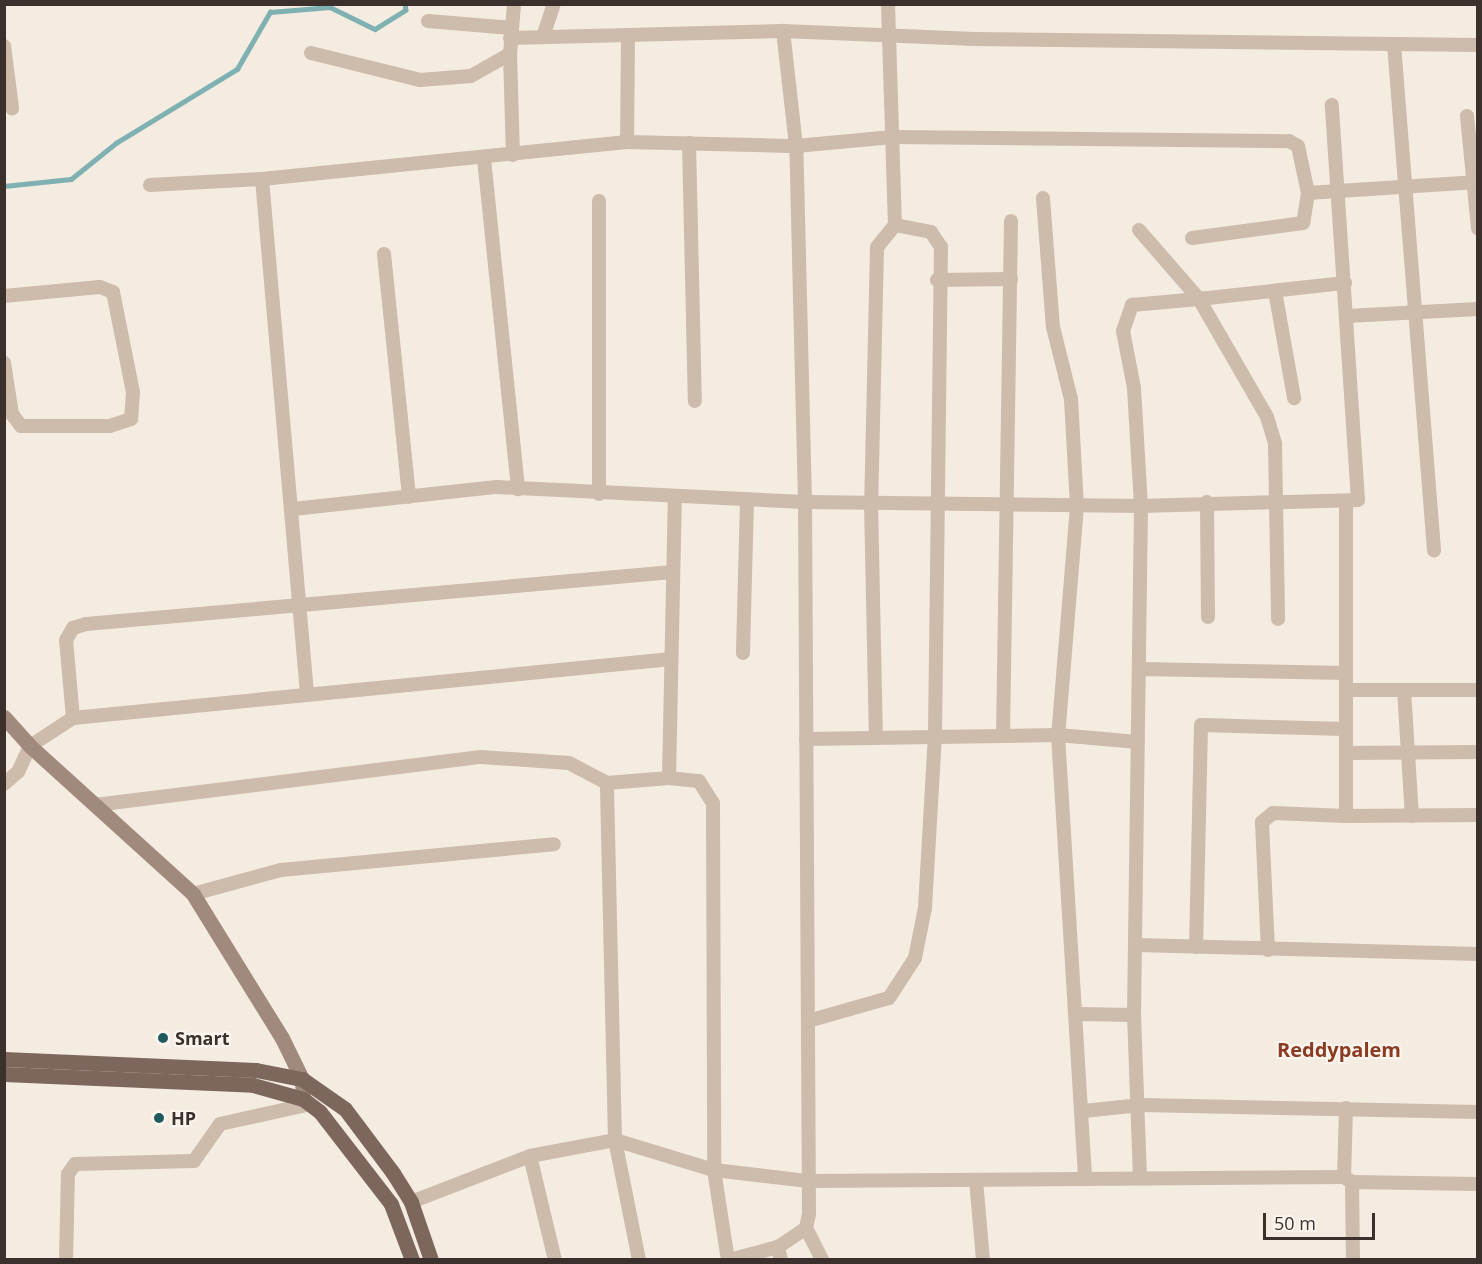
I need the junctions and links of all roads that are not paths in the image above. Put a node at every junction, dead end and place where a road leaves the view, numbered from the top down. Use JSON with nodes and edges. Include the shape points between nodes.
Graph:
{"nodes":[{"id":1,"x":514,"y":4,"type":"edge"},
{"id":2,"x":554,"y":4,"type":"edge"},
{"id":3,"x":888,"y":4,"type":"edge"},
{"id":4,"x":428,"y":21,"type":"dead end"},
{"id":5,"x":783,"y":30,"type":"junction"},
{"id":6,"x":510,"y":33,"type":"junction"},
{"id":7,"x":889,"y":34,"type":"junction"},
{"id":8,"x":628,"y":35,"type":"junction"},
{"id":9,"x":543,"y":37,"type":"junction"},
{"id":10,"x":1394,"y":44,"type":"junction"},
{"id":11,"x":1478,"y":45,"type":"edge"},
{"id":12,"x":4,"y":46,"type":"edge"},
{"id":13,"x":311,"y":53,"type":"dead end"},
{"id":14,"x":510,"y":54,"type":"junction"},
{"id":15,"x":1332,"y":105,"type":"dead end"},
{"id":16,"x":12,"y":108,"type":"dead end"},
{"id":17,"x":1467,"y":116,"type":"dead end"},
{"id":18,"x":894,"y":137,"type":"junction"},
{"id":19,"x":627,"y":142,"type":"junction"},
{"id":20,"x":689,"y":142,"type":"junction"},
{"id":21,"x":796,"y":146,"type":"junction"},
{"id":22,"x":513,"y":155,"type":"junction"},
{"id":23,"x":484,"y":159,"type":"junction"},
{"id":24,"x":262,"y":179,"type":"junction"},
{"id":25,"x":1475,"y":182,"type":"edge"},
{"id":26,"x":150,"y":185,"type":"dead end"},
{"id":27,"x":1406,"y":187,"type":"junction"},
{"id":28,"x":1308,"y":193,"type":"junction"},
{"id":29,"x":1338,"y":193,"type":"junction"},
{"id":30,"x":1043,"y":198,"type":"dead end"},
{"id":31,"x":599,"y":201,"type":"dead end"},
{"id":32,"x":1011,"y":221,"type":"dead end"},
{"id":33,"x":895,"y":225,"type":"junction"},
{"id":34,"x":1478,"y":228,"type":"edge"},
{"id":35,"x":1140,"y":230,"type":"dead end"},
{"id":36,"x":1192,"y":238,"type":"dead end"},
{"id":37,"x":384,"y":254,"type":"dead end"},
{"id":38,"x":1011,"y":279,"type":"junction"},
{"id":39,"x":937,"y":280,"type":"junction"},
{"id":40,"x":1345,"y":283,"type":"junction"},
{"id":41,"x":1275,"y":291,"type":"junction"},
{"id":42,"x":4,"y":296,"type":"edge"},
{"id":43,"x":1199,"y":299,"type":"junction"},
{"id":44,"x":1478,"y":309,"type":"edge"},
{"id":45,"x":1414,"y":310,"type":"junction"},
{"id":46,"x":1347,"y":316,"type":"junction"},
{"id":47,"x":4,"y":363,"type":"edge"},
{"id":48,"x":1294,"y":398,"type":"dead end"},
{"id":49,"x":695,"y":400,"type":"dead end"},
{"id":50,"x":8,"y":407,"type":"edge"},
{"id":51,"x":518,"y":489,"type":"junction"},
{"id":52,"x":599,"y":494,"type":"junction"},
{"id":53,"x":408,"y":496,"type":"junction"},
{"id":54,"x":675,"y":499,"type":"junction"},
{"id":55,"x":747,"y":500,"type":"junction"},
{"id":56,"x":805,"y":502,"type":"junction"},
{"id":57,"x":871,"y":502,"type":"junction"},
{"id":58,"x":1009,"y":502,"type":"junction"},
{"id":59,"x":1207,"y":502,"type":"junction"},
{"id":60,"x":1275,"y":503,"type":"junction"},
{"id":61,"x":1347,"y":503,"type":"junction"},
{"id":62,"x":939,"y":504,"type":"junction"},
{"id":63,"x":1077,"y":506,"type":"junction"},
{"id":64,"x":1141,"y":506,"type":"junction"},
{"id":65,"x":293,"y":508,"type":"junction"},
{"id":66,"x":1434,"y":550,"type":"dead end"},
{"id":67,"x":673,"y":572,"type":"junction"},
{"id":68,"x":300,"y":604,"type":"junction"},
{"id":69,"x":1208,"y":617,"type":"dead end"},
{"id":70,"x":1278,"y":619,"type":"dead end"},
{"id":71,"x":743,"y":653,"type":"dead end"},
{"id":72,"x":671,"y":659,"type":"junction"},
{"id":73,"x":1140,"y":669,"type":"junction"},
{"id":74,"x":1346,"y":673,"type":"junction"},
{"id":75,"x":1346,"y":690,"type":"junction"},
{"id":76,"x":1404,"y":690,"type":"junction"},
{"id":77,"x":1478,"y":690,"type":"edge"},
{"id":78,"x":307,"y":693,"type":"junction"},
{"id":79,"x":4,"y":717,"type":"edge"},
{"id":80,"x":73,"y":718,"type":"junction"},
{"id":81,"x":1346,"y":729,"type":"junction"},
{"id":82,"x":1058,"y":735,"type":"junction"},
{"id":83,"x":876,"y":736,"type":"junction"},
{"id":84,"x":935,"y":736,"type":"junction"},
{"id":85,"x":1003,"y":736,"type":"junction"},
{"id":86,"x":806,"y":739,"type":"junction"},
{"id":87,"x":1138,"y":742,"type":"junction"},
{"id":88,"x":30,"y":746,"type":"junction"},
{"id":89,"x":1408,"y":752,"type":"junction"},
{"id":90,"x":1478,"y":752,"type":"edge"},
{"id":91,"x":1346,"y":753,"type":"junction"},
{"id":92,"x":669,"y":778,"type":"junction"},
{"id":93,"x":607,"y":783,"type":"junction"},
{"id":94,"x":4,"y":784,"type":"edge"},
{"id":95,"x":95,"y":805,"type":"junction"},
{"id":96,"x":1478,"y":815,"type":"edge"},
{"id":97,"x":1346,"y":816,"type":"junction"},
{"id":98,"x":1412,"y":816,"type":"junction"},
{"id":99,"x":554,"y":844,"type":"dead end"},
{"id":100,"x":193,"y":894,"type":"junction"},
{"id":101,"x":1136,"y":945,"type":"junction"},
{"id":102,"x":1196,"y":947,"type":"junction"},
{"id":103,"x":1268,"y":950,"type":"junction"},
{"id":104,"x":1478,"y":954,"type":"edge"},
{"id":105,"x":1079,"y":1014,"type":"junction"},
{"id":106,"x":1134,"y":1015,"type":"junction"},
{"id":107,"x":808,"y":1021,"type":"junction"},
{"id":108,"x":4,"y":1059,"type":"edge"},
{"id":109,"x":4,"y":1074,"type":"edge"},
{"id":110,"x":302,"y":1079,"type":"junction"},
{"id":111,"x":306,"y":1102,"type":"junction"},
{"id":112,"x":1141,"y":1105,"type":"junction"},
{"id":113,"x":1346,"y":1108,"type":"junction"},
{"id":114,"x":1083,"y":1111,"type":"junction"},
{"id":115,"x":1478,"y":1112,"type":"edge"},
{"id":116,"x":615,"y":1140,"type":"junction"},
{"id":117,"x":530,"y":1156,"type":"junction"},
{"id":118,"x":714,"y":1170,"type":"junction"},
{"id":119,"x":1140,"y":1178,"type":"junction"},
{"id":120,"x":1085,"y":1179,"type":"junction"},
{"id":121,"x":1348,"y":1179,"type":"junction"},
{"id":122,"x":976,"y":1180,"type":"junction"},
{"id":123,"x":808,"y":1181,"type":"junction"},
{"id":124,"x":1478,"y":1184,"type":"edge"},
{"id":125,"x":411,"y":1202,"type":"junction"},
{"id":126,"x":806,"y":1228,"type":"junction"},
{"id":127,"x":780,"y":1253,"type":"edge"},
{"id":128,"x":66,"y":1260,"type":"edge"},
{"id":129,"x":412,"y":1260,"type":"edge"},
{"id":130,"x":431,"y":1260,"type":"edge"},
{"id":131,"x":555,"y":1260,"type":"edge"},
{"id":132,"x":639,"y":1260,"type":"edge"},
{"id":133,"x":728,"y":1260,"type":"edge"},
{"id":134,"x":822,"y":1260,"type":"edge"},
{"id":135,"x":983,"y":1260,"type":"edge"},
{"id":136,"x":1353,"y":1260,"type":"edge"}],
"edges":[{"from":1,"to":6,"type":"street"},
{"from":2,"to":9,"type":"street"},
{"from":3,"to":7,"type":"street"},
{"from":4,"to":6,"type":"street"},
{"from":5,"to":7,"type":"street"},
{"from":5,"to":8,"type":"street"},
{"from":5,"to":21,"type":"street"},
{"from":6,"to":9,"type":"street"},
{"from":6,"to":14,"type":"street"},
{"from":7,"to":10,"type":"street"},
{"from":7,"to":18,"type":"street"},
{"from":8,"to":9,"type":"street"},
{"from":8,"to":19,"type":"street"},
{"from":10,"to":11,"type":"street"},
{"from":10,"to":27,"type":"street"},
{"from":12,"to":16,"type":"street"},
{"from":13,"to":14,"type":"street","via":[[436,82],[471,76]]},
{"from":14,"to":22,"type":"street"},
{"from":15,"to":29,"type":"street"},
{"from":17,"to":25,"type":"street"},
{"from":18,"to":21,"type":"street"},
{"from":18,"to":28,"type":"street","via":[[1289,141],[1303,157]]},
{"from":18,"to":33,"type":"street"},
{"from":19,"to":20,"type":"street"},
{"from":19,"to":22,"type":"street"},
{"from":20,"to":21,"type":"street"},
{"from":20,"to":49,"type":"street"},
{"from":21,"to":56,"type":"street"},
{"from":22,"to":23,"type":"street"},
{"from":23,"to":24,"type":"street"},
{"from":23,"to":51,"type":"street"},
{"from":24,"to":26,"type":"street"},
{"from":24,"to":65,"type":"street"},
{"from":25,"to":27,"type":"street"},
{"from":25,"to":34,"type":"street"},
{"from":27,"to":29,"type":"street"},
{"from":27,"to":45,"type":"street"},
{"from":28,"to":29,"type":"street"},
{"from":28,"to":36,"type":"street","via":[[1309,213],[1293,228]]},
{"from":29,"to":40,"type":"street"},
{"from":30,"to":63,"type":"street","via":[[1053,327],[1071,399]]},
{"from":31,"to":52,"type":"street"},
{"from":32,"to":38,"type":"street"},
{"from":33,"to":39,"type":"street","via":[[931,232],[938,240]]},
{"from":33,"to":57,"type":"street","via":[[877,247]]},
{"from":35,"to":43,"type":"street"},
{"from":37,"to":53,"type":"street"},
{"from":38,"to":39,"type":"street"},
{"from":38,"to":58,"type":"street"},
{"from":39,"to":62,"type":"street"},
{"from":40,"to":41,"type":"street"},
{"from":40,"to":46,"type":"street"},
{"from":41,"to":43,"type":"street"},
{"from":41,"to":48,"type":"street"},
{"from":42,"to":50,"type":"street","via":[[100,287],[113,292],[134,408],[123,425],[41,428],[21,426]]},
{"from":43,"to":60,"type":"street","via":[[1272,430]]},
{"from":43,"to":64,"type":"street","via":[[1138,303],[1123,318],[1134,388]]},
{"from":44,"to":45,"type":"street"},
{"from":45,"to":46,"type":"street"},
{"from":45,"to":66,"type":"street"},
{"from":46,"to":61,"type":"street","via":[[1360,491],[1358,500]]},
{"from":47,"to":50,"type":"street"},
{"from":51,"to":52,"type":"street"},
{"from":51,"to":53,"type":"street"},
{"from":52,"to":54,"type":"street"},
{"from":53,"to":65,"type":"street"},
{"from":54,"to":55,"type":"street"},
{"from":54,"to":67,"type":"street"},
{"from":55,"to":56,"type":"street"},
{"from":55,"to":71,"type":"street"},
{"from":56,"to":57,"type":"street"},
{"from":56,"to":86,"type":"street"},
{"from":57,"to":62,"type":"street"},
{"from":57,"to":83,"type":"street"},
{"from":58,"to":62,"type":"street"},
{"from":58,"to":63,"type":"street"},
{"from":58,"to":85,"type":"street"},
{"from":59,"to":60,"type":"street"},
{"from":59,"to":64,"type":"street"},
{"from":59,"to":69,"type":"street"},
{"from":60,"to":61,"type":"street"},
{"from":60,"to":70,"type":"street"},
{"from":61,"to":74,"type":"street"},
{"from":62,"to":84,"type":"street"},
{"from":63,"to":64,"type":"street"},
{"from":63,"to":82,"type":"street"},
{"from":64,"to":73,"type":"street"},
{"from":65,"to":68,"type":"street"},
{"from":67,"to":68,"type":"street"},
{"from":67,"to":72,"type":"street"},
{"from":68,"to":78,"type":"street"},
{"from":68,"to":80,"type":"street","via":[[73,628],[66,640]]},
{"from":72,"to":78,"type":"street"},
{"from":72,"to":92,"type":"street"},
{"from":73,"to":74,"type":"street"},
{"from":73,"to":87,"type":"street"},
{"from":74,"to":75,"type":"street"},
{"from":75,"to":76,"type":"street"},
{"from":75,"to":81,"type":"street"},
{"from":76,"to":77,"type":"street"},
{"from":76,"to":89,"type":"street"},
{"from":78,"to":80,"type":"street"},
{"from":79,"to":88,"type":"street"},
{"from":80,"to":88,"type":"street"},
{"from":81,"to":91,"type":"street"},
{"from":81,"to":102,"type":"street","via":[[1201,725]]},
{"from":82,"to":85,"type":"street"},
{"from":82,"to":87,"type":"street"},
{"from":82,"to":105,"type":"street"},
{"from":83,"to":84,"type":"street"},
{"from":83,"to":86,"type":"street"},
{"from":84,"to":85,"type":"street"},
{"from":84,"to":107,"type":"street","via":[[925,908],[915,958],[889,998]]},
{"from":86,"to":107,"type":"street"},
{"from":87,"to":101,"type":"street"},
{"from":88,"to":94,"type":"street","via":[[18,772]]},
{"from":88,"to":95,"type":"street"},
{"from":89,"to":90,"type":"street"},
{"from":89,"to":91,"type":"street"},
{"from":89,"to":98,"type":"street"},
{"from":91,"to":97,"type":"street"},
{"from":92,"to":93,"type":"street"},
{"from":92,"to":118,"type":"street","via":[[699,781],[713,803]]},
{"from":93,"to":95,"type":"street","via":[[569,763],[481,757]]},
{"from":93,"to":116,"type":"street"},
{"from":95,"to":100,"type":"street"},
{"from":96,"to":98,"type":"street"},
{"from":97,"to":98,"type":"street"},
{"from":97,"to":103,"type":"street","via":[[1273,813],[1262,822]]},
{"from":99,"to":100,"type":"street","via":[[280,870]]},
{"from":100,"to":110,"type":"street"},
{"from":101,"to":102,"type":"street"},
{"from":101,"to":106,"type":"street"},
{"from":102,"to":103,"type":"street"},
{"from":103,"to":104,"type":"street"},
{"from":105,"to":106,"type":"street"},
{"from":105,"to":114,"type":"street"},
{"from":106,"to":112,"type":"street"},
{"from":107,"to":123,"type":"street"},
{"from":108,"to":110,"type":"main road","via":[[256,1070]]},
{"from":109,"to":111,"type":"main road","via":[[253,1085]]},
{"from":110,"to":111,"type":"street"},
{"from":110,"to":125,"type":"main road","via":[[345,1109]]},
{"from":111,"to":128,"type":"street","via":[[220,1124],[194,1161],[75,1164],[68,1174]]},
{"from":111,"to":129,"type":"main road","via":[[391,1204]]},
{"from":112,"to":113,"type":"street"},
{"from":112,"to":114,"type":"street"},
{"from":112,"to":119,"type":"street"},
{"from":113,"to":115,"type":"street"},
{"from":113,"to":121,"type":"street"},
{"from":114,"to":120,"type":"street"},
{"from":116,"to":117,"type":"street"},
{"from":116,"to":118,"type":"street"},
{"from":116,"to":132,"type":"street"},
{"from":117,"to":125,"type":"street"},
{"from":117,"to":131,"type":"street"},
{"from":118,"to":123,"type":"street"},
{"from":118,"to":133,"type":"street"},
{"from":119,"to":120,"type":"street"},
{"from":119,"to":121,"type":"street"},
{"from":120,"to":122,"type":"street"},
{"from":121,"to":124,"type":"street"},
{"from":121,"to":136,"type":"street"},
{"from":122,"to":123,"type":"street"},
{"from":122,"to":135,"type":"street"},
{"from":123,"to":126,"type":"street"},
{"from":125,"to":130,"type":"main road"},
{"from":126,"to":127,"type":"street"},
{"from":126,"to":134,"type":"street"},
{"from":127,"to":133,"type":"street"}]}
